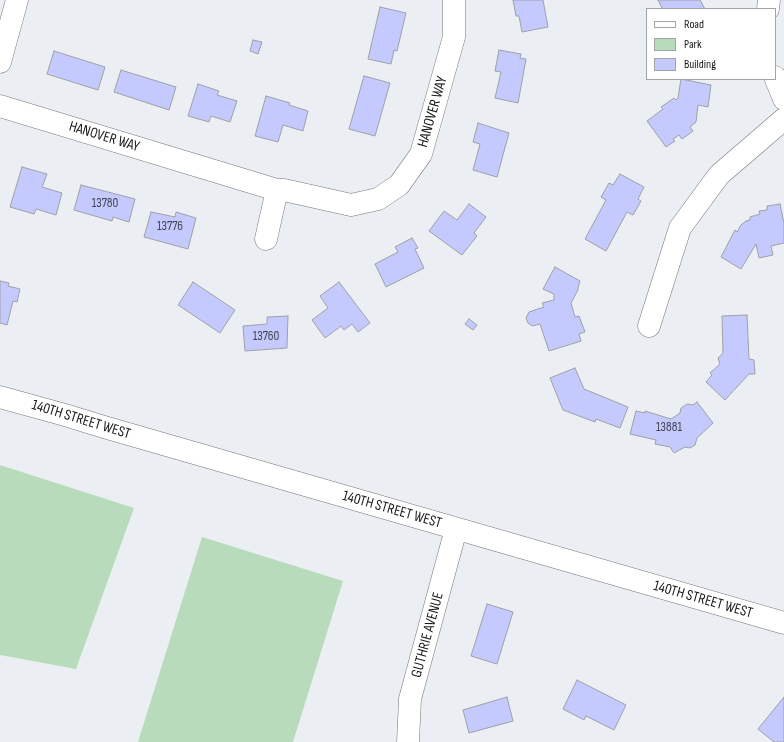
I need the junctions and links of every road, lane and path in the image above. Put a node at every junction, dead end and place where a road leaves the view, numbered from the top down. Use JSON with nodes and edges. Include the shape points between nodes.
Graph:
{"nodes":[{"id":1,"x":17,"y":0,"type":"edge"},
{"id":2,"x":454,"y":0,"type":"edge"},
{"id":3,"x":0,"y":62,"type":"edge"},
{"id":4,"x":776,"y":79,"type":"edge"},
{"id":5,"x":784,"y":99,"type":"edge"},
{"id":6,"x":0,"y":106,"type":"edge"},
{"id":7,"x":784,"y":119,"type":"edge"},
{"id":8,"x":277,"y":190,"type":"junction"},
{"id":9,"x":266,"y":238,"type":"dead end"},
{"id":10,"x":648,"y":326,"type":"dead end"},
{"id":11,"x":0,"y":397,"type":"edge"},
{"id":12,"x":456,"y":529,"type":"junction"},
{"id":13,"x":784,"y":623,"type":"edge"},
{"id":14,"x":408,"y":742,"type":"edge"}],
"edges":[{"from":1,"to":3,"type":"street"},
{"from":2,"to":8,"type":"street","name":"HANOVER WAY","via":[[454,37],[421,154],[399,185],[378,199],[351,205]]},
{"from":4,"to":5,"type":"street"},
{"from":6,"to":8,"type":"street","name":"HANOVER WAY"},
{"from":7,"to":10,"type":"street","via":[[718,175],[680,228]]},
{"from":8,"to":9,"type":"street"},
{"from":11,"to":12,"type":"street","name":"140TH STREET WEST"},
{"from":12,"to":13,"type":"street","name":"140TH STREET WEST"},
{"from":12,"to":14,"type":"street","name":"GUTHRIE AVENUE","via":[[410,699]]}]}
